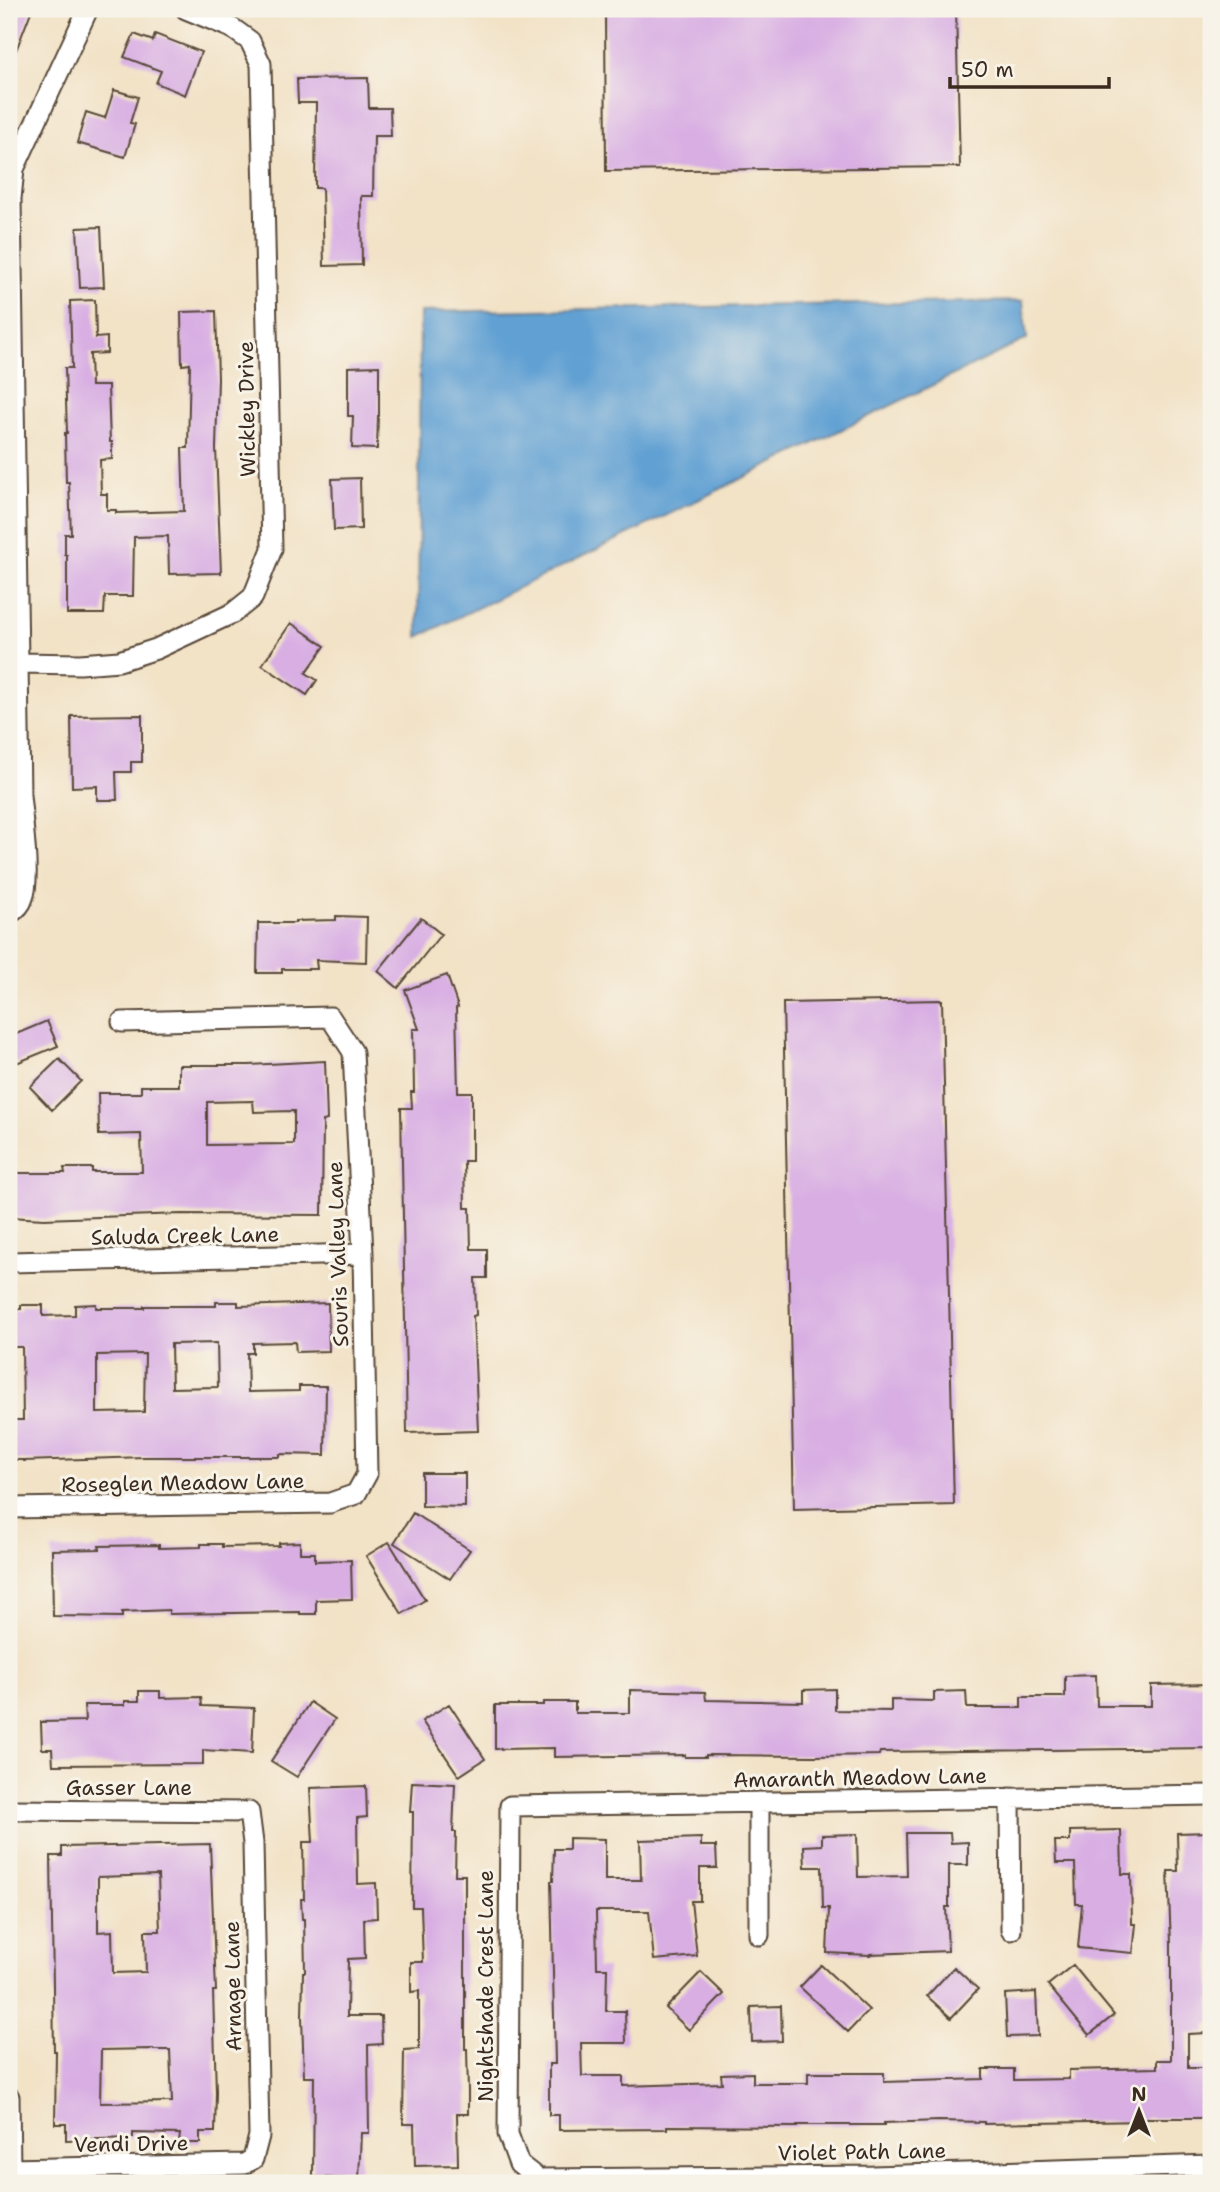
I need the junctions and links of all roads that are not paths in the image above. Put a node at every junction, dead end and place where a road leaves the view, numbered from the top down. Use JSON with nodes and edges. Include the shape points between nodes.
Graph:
{"nodes":[{"id":1,"x":88,"y":9,"type":"edge"},
{"id":2,"x":186,"y":9,"type":"edge"},
{"id":3,"x":18,"y":663,"type":"junction"},
{"id":4,"x":9,"y":914,"type":"edge"},
{"id":5,"x":122,"y":1022,"type":"dead end"},
{"id":6,"x":363,"y":1254,"type":"junction"},
{"id":7,"x":9,"y":1262,"type":"edge"},
{"id":8,"x":356,"y":1494,"type":"joint"},
{"id":9,"x":9,"y":1508,"type":"edge"},
{"id":10,"x":1211,"y":1795,"type":"edge"},
{"id":11,"x":1010,"y":1798,"type":"junction"},
{"id":12,"x":760,"y":1802,"type":"junction"},
{"id":13,"x":510,"y":1806,"type":"joint"},
{"id":14,"x":9,"y":1810,"type":"edge"},
{"id":15,"x":249,"y":1812,"type":"joint"},
{"id":16,"x":1011,"y":1930,"type":"dead end"},
{"id":17,"x":760,"y":1935,"type":"dead end"},
{"id":18,"x":9,"y":2097,"type":"edge"},
{"id":19,"x":253,"y":2159,"type":"joint"},
{"id":20,"x":519,"y":2164,"type":"joint"},
{"id":21,"x":1211,"y":2165,"type":"edge"},
{"id":22,"x":9,"y":2169,"type":"edge"},
{"id":23,"x":873,"y":2180,"type":"edge"}],
"edges":[{"from":1,"to":3,"type":"street","via":[[14,169]]},
{"from":2,"to":3,"type":"street","name":"Wickley Drive","via":[[232,28],[250,41],[261,64],[272,549],[253,597],[233,613],[156,649],[120,661]]},
{"from":3,"to":4,"type":"street","via":[[26,881],[23,899]]},
{"from":5,"to":6,"type":"street","name":"Souris Valley Lane","via":[[330,1017],[353,1052]]},
{"from":6,"to":7,"type":"street","name":"Saluda Creek Lane"},
{"from":6,"to":8,"type":"street","name":"Souris Valley Lane","via":[[367,1474]]},
{"from":8,"to":9,"type":"street","name":"Roseglen Meadow Lane","via":[[330,1503]]},
{"from":10,"to":11,"type":"street","name":"Amaranth Meadow Lane"},
{"from":11,"to":12,"type":"street","name":"Amaranth Meadow Lane"},
{"from":11,"to":16,"type":"street"},
{"from":12,"to":13,"type":"street","name":"Amaranth Meadow Lane"},
{"from":12,"to":17,"type":"street"},
{"from":13,"to":20,"type":"street","name":"Nightshade Crest Lane","via":[[508,2134]]},
{"from":14,"to":15,"type":"street","name":"Gasser Lane"},
{"from":15,"to":19,"type":"street","name":"Arnage Lane","via":[[259,2136]]},
{"from":18,"to":22,"type":"street"},
{"from":19,"to":22,"type":"street","name":"Vendi Drive","via":[[244,2164]]},
{"from":20,"to":23,"type":"street","name":"Violet Path Lane","via":[[538,2179]]},
{"from":21,"to":23,"type":"street","name":"Violet Path Lane"}]}
